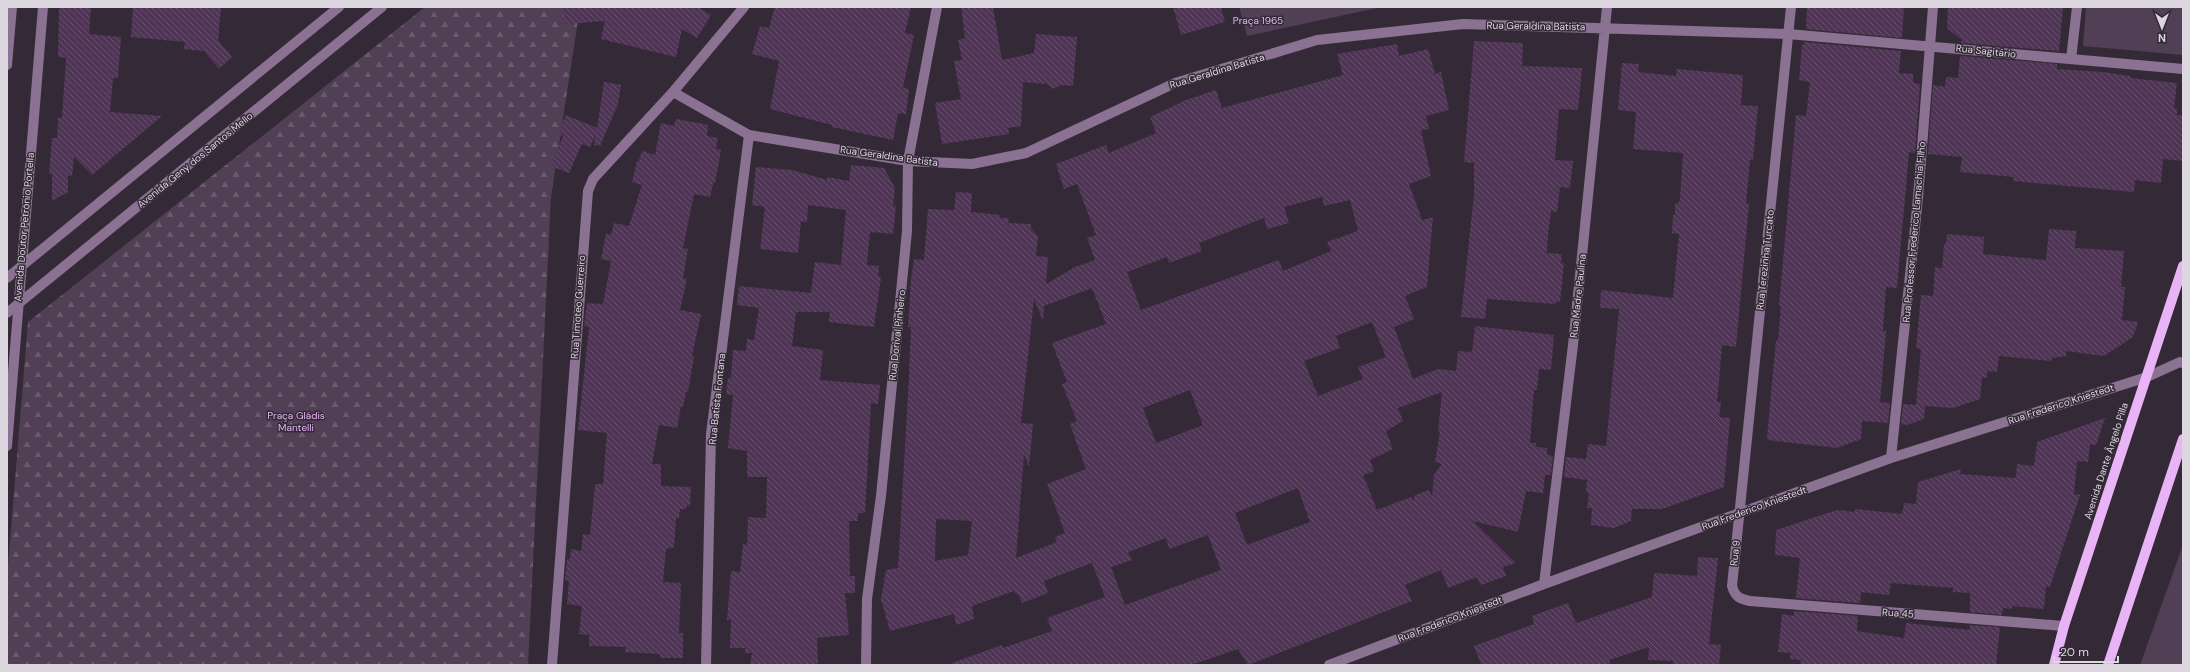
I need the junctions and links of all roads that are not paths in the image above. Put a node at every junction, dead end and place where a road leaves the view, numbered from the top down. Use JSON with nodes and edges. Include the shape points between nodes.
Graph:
{"nodes":[{"id":1,"x":12,"y":7,"type":"edge"},
{"id":2,"x":43,"y":7,"type":"edge"},
{"id":3,"x":339,"y":7,"type":"edge"},
{"id":4,"x":382,"y":7,"type":"edge"},
{"id":5,"x":744,"y":7,"type":"edge"},
{"id":6,"x":937,"y":7,"type":"edge"},
{"id":7,"x":1607,"y":7,"type":"edge"},
{"id":8,"x":1790,"y":7,"type":"edge"},
{"id":9,"x":1933,"y":7,"type":"edge"},
{"id":10,"x":2077,"y":7,"type":"edge"},
{"id":11,"x":1605,"y":28,"type":"junction"},
{"id":12,"x":1788,"y":34,"type":"junction"},
{"id":13,"x":1930,"y":45,"type":"junction"},
{"id":14,"x":2071,"y":59,"type":"junction"},
{"id":15,"x":7,"y":65,"type":"edge"},
{"id":16,"x":2183,"y":69,"type":"edge"},
{"id":17,"x":673,"y":92,"type":"junction"},
{"id":18,"x":749,"y":135,"type":"junction"},
{"id":19,"x":908,"y":161,"type":"junction"},
{"id":20,"x":2183,"y":266,"type":"edge"},
{"id":21,"x":20,"y":268,"type":"junction"},
{"id":22,"x":7,"y":278,"type":"edge"},
{"id":23,"x":17,"y":306,"type":"junction"},
{"id":24,"x":7,"y":313,"type":"edge"},
{"id":25,"x":2183,"y":363,"type":"edge"},
{"id":26,"x":2146,"y":377,"type":"junction"},
{"id":27,"x":2183,"y":439,"type":"edge"},
{"id":28,"x":7,"y":446,"type":"edge"},
{"id":29,"x":1892,"y":458,"type":"junction"},
{"id":30,"x":1739,"y":513,"type":"junction"},
{"id":31,"x":1544,"y":584,"type":"junction"},
{"id":32,"x":1734,"y":593,"type":"joint"},
{"id":33,"x":2064,"y":626,"type":"junction"},
{"id":34,"x":866,"y":664,"type":"dead end"},
{"id":35,"x":552,"y":665,"type":"edge"},
{"id":36,"x":706,"y":665,"type":"edge"},
{"id":37,"x":1330,"y":665,"type":"edge"},
{"id":38,"x":2054,"y":665,"type":"edge"},
{"id":39,"x":2108,"y":665,"type":"edge"}],
"edges":[{"from":1,"to":15,"type":"street"},
{"from":2,"to":21,"type":"street","name":"Avenida Doutor Petrônio Portella"},
{"from":3,"to":21,"type":"street"},
{"from":4,"to":23,"type":"street","name":"Avenida Geny dos Santos Mello"},
{"from":5,"to":17,"type":"street","name":"Rua Timoteo Guerreiro"},
{"from":6,"to":19,"type":"street","name":"Rua Dorival Pinheiro"},
{"from":7,"to":11,"type":"street","name":"Rua Madre Paulina"},
{"from":8,"to":12,"type":"street","name":"Rua Terezinha Turcato"},
{"from":9,"to":13,"type":"street","name":"Rua Professor Frederico Lamachia Filho"},
{"from":10,"to":14,"type":"street"},
{"from":11,"to":12,"type":"street","name":"Rua Geraldina Batista"},
{"from":11,"to":19,"type":"street","name":"Rua Geraldina Batista","via":[[1463,24],[1317,40],[1175,83],[1026,153],[972,164]]},
{"from":11,"to":31,"type":"street","name":"Rua Madre Paulina","via":[[1573,345]]},
{"from":12,"to":13,"type":"street","name":"Rua Sagitário"},
{"from":12,"to":30,"type":"street","name":"Rua Terezinha Turcato"},
{"from":13,"to":14,"type":"street","name":"Rua Sagitário"},
{"from":13,"to":29,"type":"street","name":"Rua Professor Frederico Lamachia Filho","via":[[1918,198]]},
{"from":14,"to":16,"type":"street","name":"Rua Sagitário"},
{"from":17,"to":18,"type":"street","name":"Rua Geraldina Batista"},
{"from":17,"to":35,"type":"street","name":"Rua Timoteo Guerreiro","via":[[593,179],[588,190]]},
{"from":18,"to":19,"type":"street","name":"Rua Geraldina Batista"},
{"from":18,"to":36,"type":"street","name":"Rua Batista Fontana","via":[[711,434]]},
{"from":19,"to":34,"type":"street","name":"Rua Dorival Pinheiro","via":[[907,231],[881,496],[868,599]]},
{"from":20,"to":26,"type":"main road","name":"Avenida Dante Ângelo Pilla"},
{"from":21,"to":22,"type":"street"},
{"from":21,"to":23,"type":"street","name":"Avenida Doutor Petrônio Portella"},
{"from":23,"to":24,"type":"street","name":"Avenida Geny dos Santos Mello"},
{"from":23,"to":28,"type":"street","name":"Avenida Doutor Petrônio Portella"},
{"from":25,"to":26,"type":"street","name":"Rua Frederico Kniestedt"},
{"from":26,"to":29,"type":"street","name":"Rua Frederico Kniestedt"},
{"from":26,"to":33,"type":"main road","name":"Avenida Dante Ângelo Pilla"},
{"from":27,"to":39,"type":"main road"},
{"from":29,"to":30,"type":"street","name":"Rua Frederico Kniestedt"},
{"from":30,"to":31,"type":"street","name":"Rua Frederico Kniestedt"},
{"from":30,"to":32,"type":"street","name":"Rua 9","via":[[1732,586]]},
{"from":31,"to":37,"type":"street","name":"Rua Frederico Kniestedt"},
{"from":32,"to":33,"type":"street","name":"Rua 45","via":[[1740,599],[1750,601]]},
{"from":33,"to":38,"type":"main road","name":"Avenida Dante Ângelo Pilla"}]}
